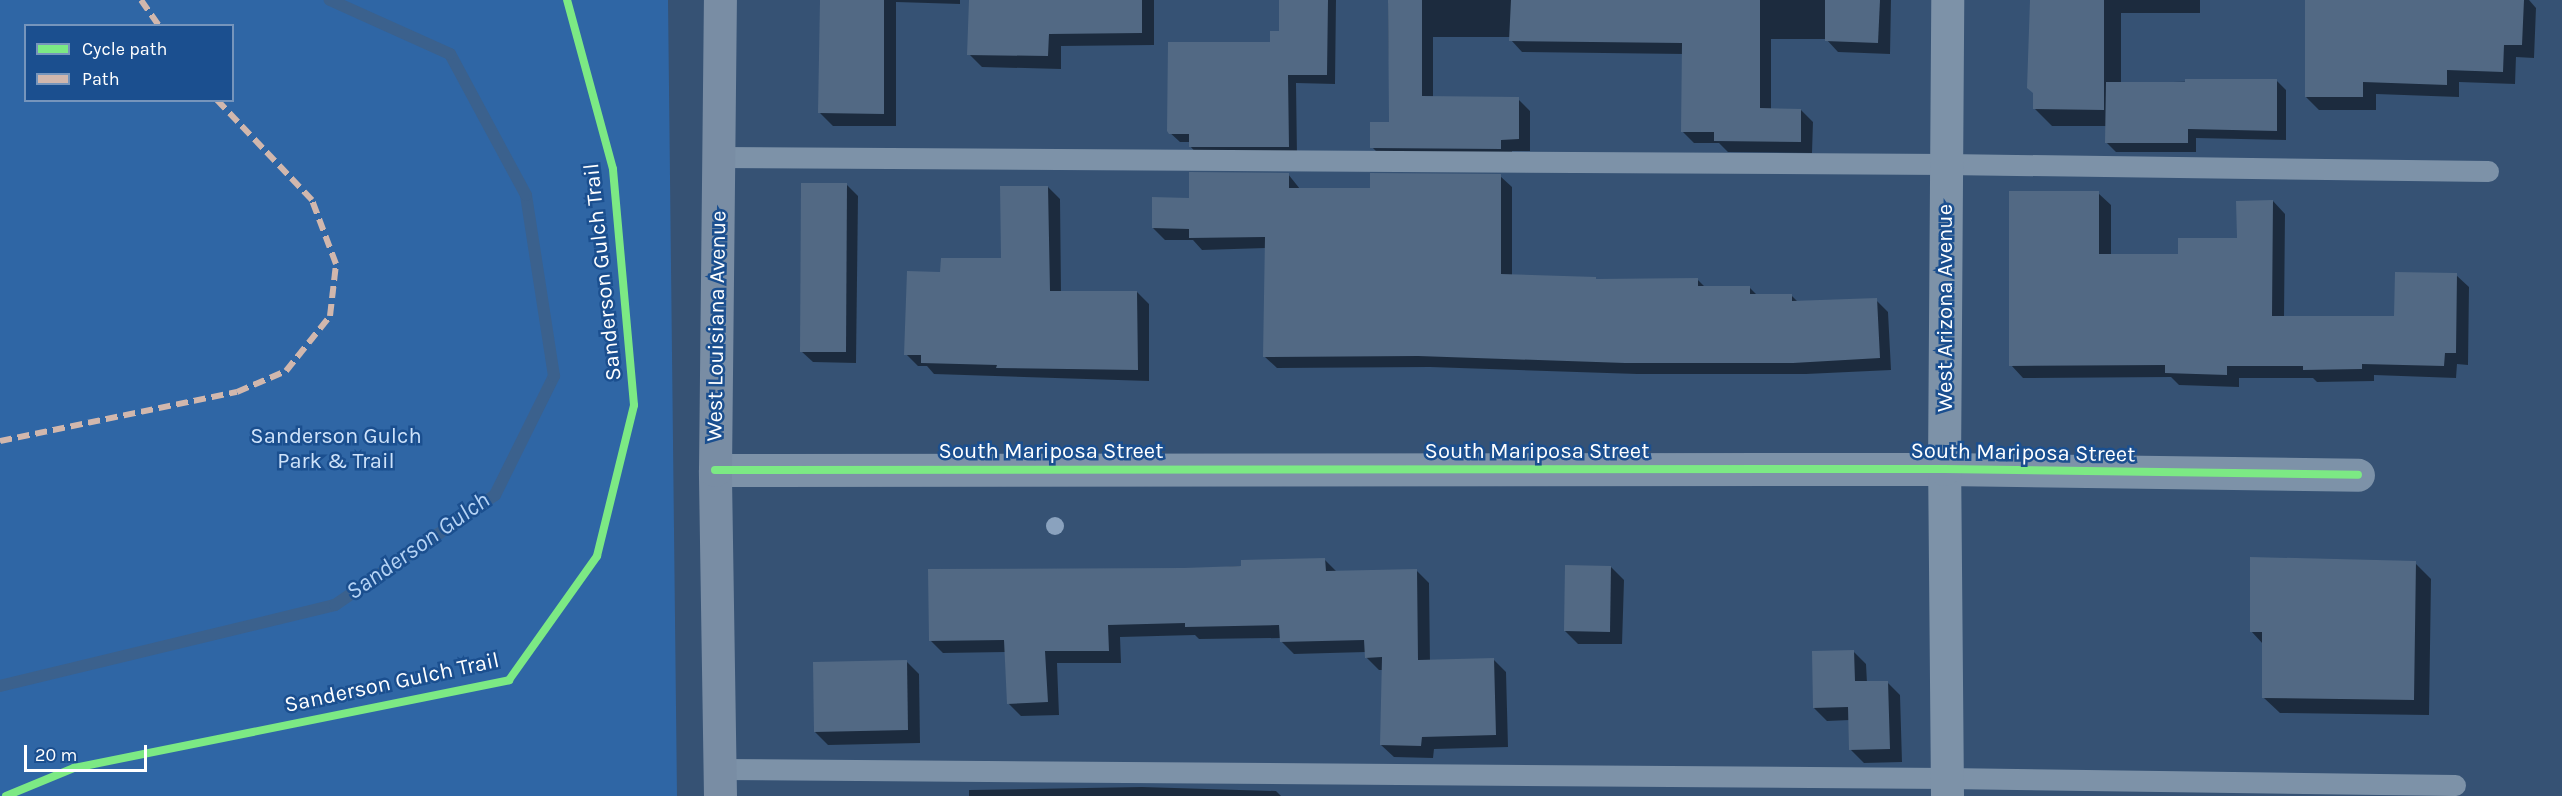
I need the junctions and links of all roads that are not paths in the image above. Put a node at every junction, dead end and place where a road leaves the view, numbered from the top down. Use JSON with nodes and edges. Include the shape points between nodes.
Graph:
{"nodes":[{"id":1,"x":720,"y":0,"type":"edge"},
{"id":2,"x":1947,"y":0,"type":"edge"},
{"id":3,"x":719,"y":157,"type":"junction"},
{"id":4,"x":1947,"y":164,"type":"junction"},
{"id":5,"x":2488,"y":171,"type":"dead end"},
{"id":6,"x":715,"y":470,"type":"junction"},
{"id":7,"x":1944,"y":470,"type":"junction"},
{"id":8,"x":2358,"y":475,"type":"dead end"},
{"id":9,"x":719,"y":782,"type":"edge"},
{"id":10,"x":2454,"y":785,"type":"dead end"},
{"id":11,"x":1947,"y":787,"type":"edge"}],
"edges":[{"from":1,"to":3,"type":"street","name":"West Louisiana Avenue"},
{"from":2,"to":4,"type":"street","name":"West Arizona Avenue"},
{"from":3,"to":4,"type":"lane"},
{"from":3,"to":6,"type":"street","name":"West Louisiana Avenue"},
{"from":4,"to":5,"type":"lane"},
{"from":4,"to":7,"type":"street","name":"West Arizona Avenue"},
{"from":6,"to":7,"type":"street","name":"South Mariposa Street"},
{"from":6,"to":9,"type":"street","name":"West Louisiana Avenue"},
{"from":7,"to":8,"type":"street","name":"South Mariposa Street"},
{"from":7,"to":11,"type":"street","name":"West Arizona Avenue"},
{"from":9,"to":11,"type":"lane"},
{"from":10,"to":11,"type":"lane"}]}
